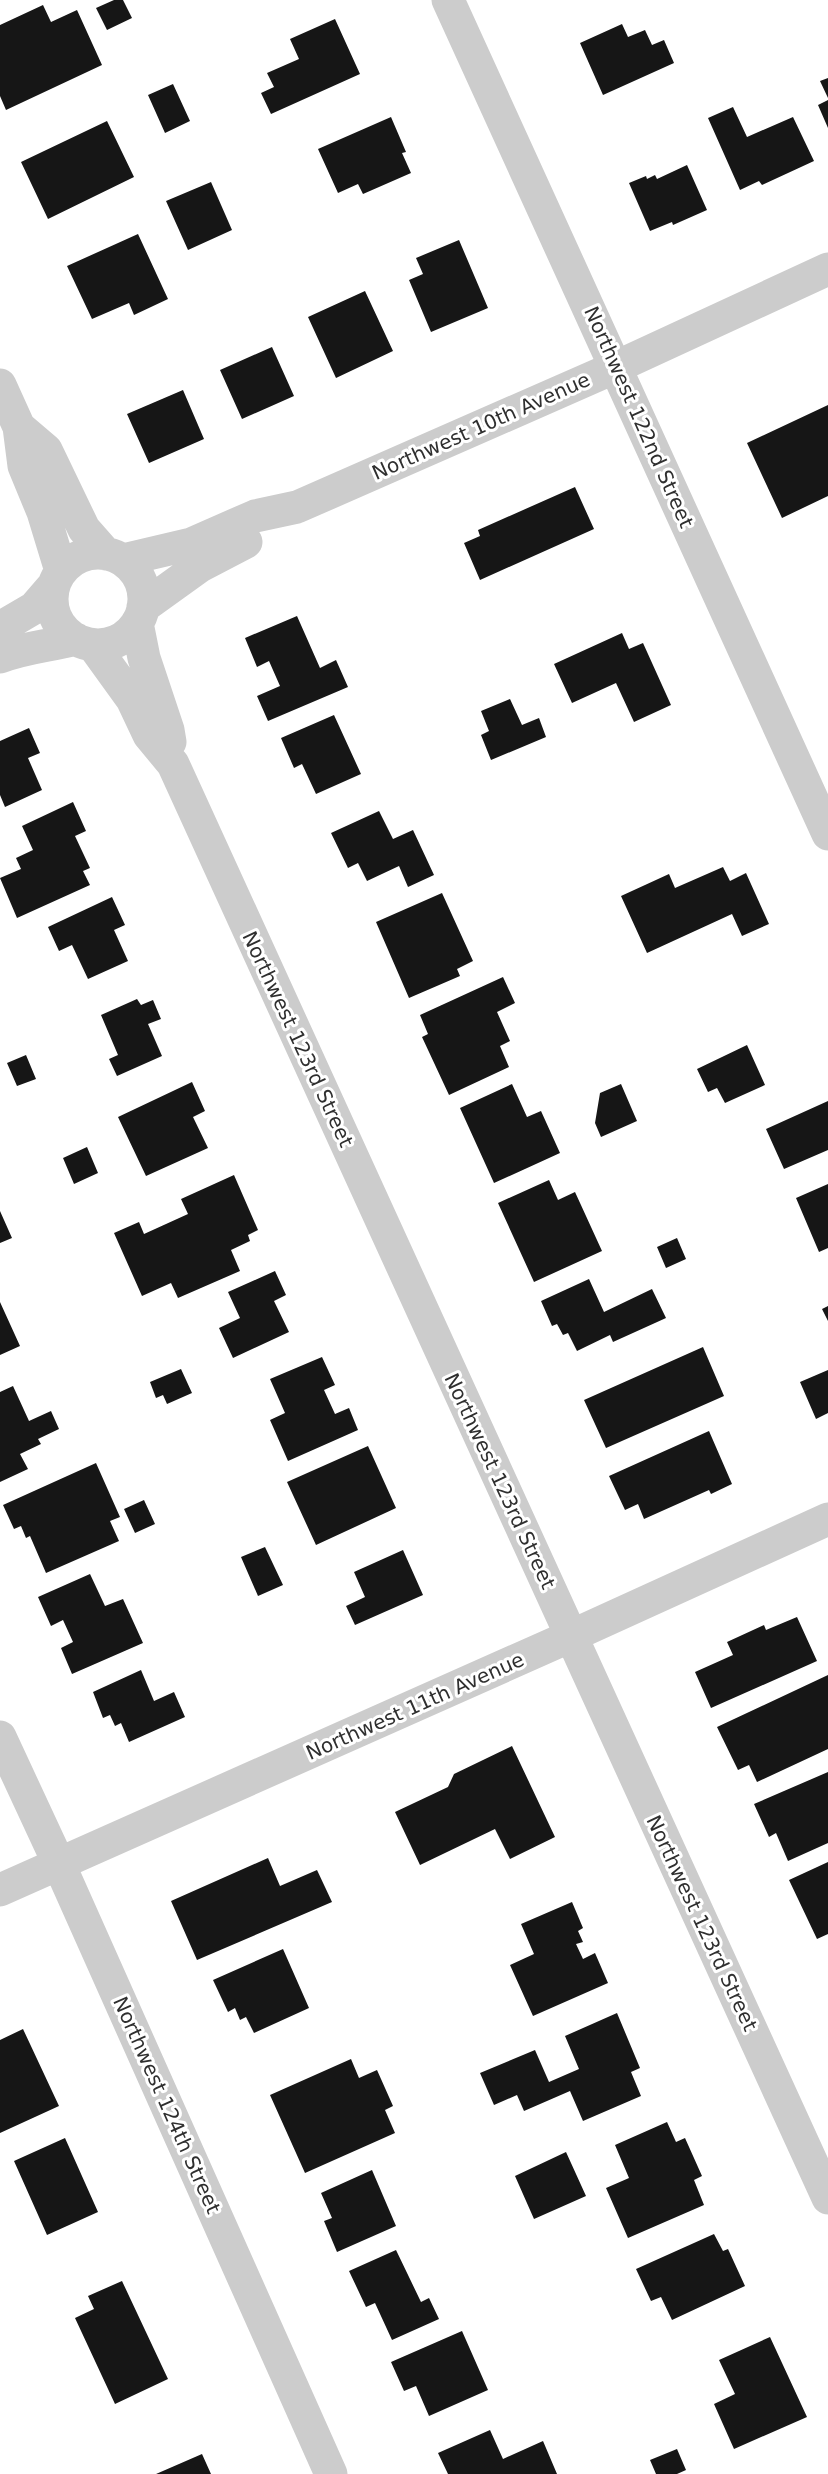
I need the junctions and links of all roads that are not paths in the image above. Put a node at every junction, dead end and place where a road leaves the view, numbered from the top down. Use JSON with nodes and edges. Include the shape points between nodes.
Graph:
{"nodes":[{"id":1,"x":448,"y":0,"type":"edge"},
{"id":2,"x":828,"y":269,"type":"edge"},
{"id":3,"x":616,"y":367,"type":"junction"},
{"id":4,"x":0,"y":385,"type":"edge"},
{"id":5,"x":19,"y":427,"type":"junction"},
{"id":6,"x":297,"y":507,"type":"junction"},
{"id":7,"x":114,"y":557,"type":"junction"},
{"id":8,"x":57,"y":578,"type":"junction"},
{"id":9,"x":140,"y":615,"type":"junction"},
{"id":10,"x":0,"y":628,"type":"edge"},
{"id":11,"x":84,"y":642,"type":"junction"},
{"id":12,"x":0,"y":657,"type":"edge"},
{"id":13,"x":173,"y":764,"type":"junction"},
{"id":14,"x":828,"y":834,"type":"edge"},
{"id":15,"x":828,"y":1519,"type":"edge"},
{"id":16,"x":571,"y":1636,"type":"junction"},
{"id":17,"x":0,"y":1737,"type":"edge"},
{"id":18,"x":59,"y":1864,"type":"junction"},
{"id":19,"x":0,"y":1890,"type":"edge"},
{"id":20,"x":828,"y":2198,"type":"edge"},
{"id":21,"x":331,"y":2474,"type":"edge"}],
"edges":[{"from":1,"to":3,"type":"street","name":"Northwest 122nd Street"},
{"from":2,"to":3,"type":"street","name":"Northwest 10th Avenue"},
{"from":3,"to":6,"type":"street","name":"Northwest 10th Avenue"},
{"from":3,"to":14,"type":"street","name":"Northwest 122nd Street"},
{"from":4,"to":5,"type":"street"},
{"from":5,"to":7,"type":"street","via":[[46,450],[84,529]]},
{"from":5,"to":8,"type":"street","via":[[24,466],[43,512]]},
{"from":6,"to":7,"type":"street","name":"Northwest 10th Avenue","via":[[255,516],[191,544]]},
{"from":6,"to":9,"type":"street","name":"Northwest 10th Avenue","via":[[265,532],[200,566]]},
{"from":7,"to":8,"type":"street","via":[[89,554],[74,560]]},
{"from":7,"to":9,"type":"street","via":[[135,573],[142,589]]},
{"from":8,"to":10,"type":"street","via":[[34,608]]},
{"from":8,"to":11,"type":"street","via":[[51,603],[57,621],[70,636]]},
{"from":9,"to":11,"type":"street","via":[[124,637],[106,645]]},
{"from":9,"to":13,"type":"street","name":"Northwest 123rd Street","via":[[144,658],[168,730]]},
{"from":11,"to":12,"type":"street","via":[[26,647]]},
{"from":11,"to":13,"type":"street","name":"Northwest 123rd Street","via":[[132,699],[149,735]]},
{"from":13,"to":16,"type":"street","name":"Northwest 123rd Street"},
{"from":15,"to":16,"type":"street","name":"Northwest 11th Avenue"},
{"from":16,"to":18,"type":"street","name":"Northwest 11th Avenue"},
{"from":16,"to":20,"type":"street","name":"Northwest 123rd Street"},
{"from":17,"to":18,"type":"street","name":"Northwest 124th Street"},
{"from":18,"to":19,"type":"street","name":"Northwest 11th Avenue"},
{"from":18,"to":21,"type":"street","name":"Northwest 124th Street"}]}
